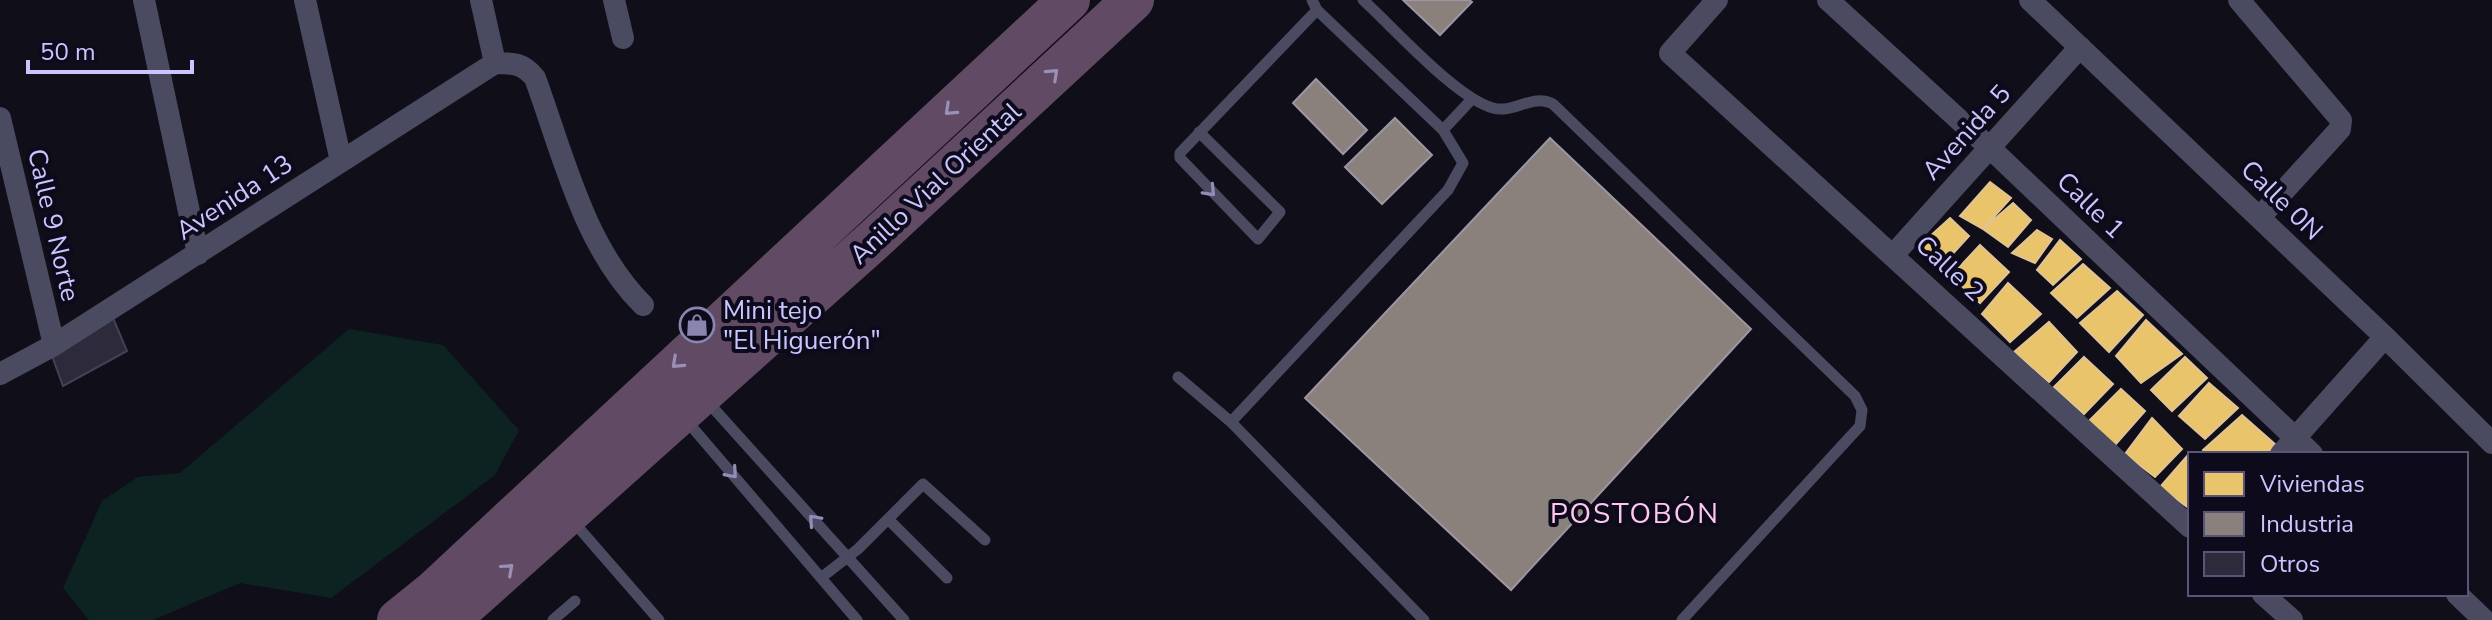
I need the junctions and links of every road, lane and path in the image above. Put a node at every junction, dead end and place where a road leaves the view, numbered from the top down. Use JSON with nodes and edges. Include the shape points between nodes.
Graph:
{"nodes":[{"id":1,"x":144,"y":0,"type":"edge"},
{"id":2,"x":305,"y":0,"type":"edge"},
{"id":3,"x":481,"y":0,"type":"edge"},
{"id":4,"x":614,"y":0,"type":"edge"},
{"id":5,"x":1069,"y":0,"type":"edge"},
{"id":6,"x":1133,"y":0,"type":"edge"},
{"id":7,"x":1363,"y":0,"type":"edge"},
{"id":8,"x":1717,"y":0,"type":"edge"},
{"id":9,"x":1828,"y":0,"type":"edge"},
{"id":10,"x":2030,"y":0,"type":"edge"},
{"id":11,"x":2239,"y":0,"type":"edge"},
{"id":12,"x":1315,"y":5,"type":"edge"},
{"id":13,"x":623,"y":38,"type":"dead end"},
{"id":14,"x":2080,"y":47,"type":"junction"},
{"id":15,"x":495,"y":63,"type":"junction"},
{"id":16,"x":1471,"y":100,"type":"junction"},
{"id":17,"x":0,"y":118,"type":"edge"},
{"id":18,"x":1443,"y":130,"type":"junction"},
{"id":19,"x":1199,"y":132,"type":"junction"},
{"id":20,"x":1990,"y":148,"type":"junction"},
{"id":21,"x":341,"y":161,"type":"junction"},
{"id":22,"x":2260,"y":217,"type":"junction"},
{"id":23,"x":198,"y":254,"type":"junction"},
{"id":24,"x":1894,"y":254,"type":"junction"},
{"id":25,"x":643,"y":305,"type":"dead end"},
{"id":26,"x":2385,"y":337,"type":"junction"},
{"id":27,"x":54,"y":345,"type":"junction"},
{"id":28,"x":0,"y":374,"type":"edge"},
{"id":29,"x":1178,"y":377,"type":"dead end"},
{"id":30,"x":691,"y":405,"type":"junction"},
{"id":31,"x":1231,"y":422,"type":"junction"},
{"id":32,"x":2492,"y":443,"type":"edge"},
{"id":33,"x":2296,"y":449,"type":"edge"},
{"id":34,"x":568,"y":516,"type":"junction"},
{"id":35,"x":888,"y":519,"type":"junction"},
{"id":36,"x":2188,"y":525,"type":"edge"},
{"id":37,"x":985,"y":540,"type":"dead end"},
{"id":38,"x":848,"y":557,"type":"junction"},
{"id":39,"x":822,"y":577,"type":"junction"},
{"id":40,"x":947,"y":578,"type":"dead end"},
{"id":41,"x":2265,"y":596,"type":"edge"},
{"id":42,"x":575,"y":601,"type":"dead end"},
{"id":43,"x":452,"y":619,"type":"edge"},
{"id":44,"x":398,"y":620,"type":"edge"},
{"id":45,"x":553,"y":620,"type":"edge"},
{"id":46,"x":659,"y":620,"type":"edge"},
{"id":47,"x":857,"y":620,"type":"edge"},
{"id":48,"x":904,"y":620,"type":"edge"},
{"id":49,"x":1424,"y":620,"type":"edge"},
{"id":50,"x":1682,"y":620,"type":"edge"},
{"id":51,"x":2292,"y":620,"type":"edge"}],
"edges":[{"from":1,"to":23,"type":"street"},
{"from":2,"to":21,"type":"street"},
{"from":3,"to":15,"type":"street"},
{"from":4,"to":13,"type":"street"},
{"from":5,"to":44,"type":"highway","name":"Anillo Vial Oriental","one_way":true},
{"from":30,"to":6,"type":"highway","name":"Anillo Vial Oriental","one_way":true},
{"from":7,"to":16,"type":"lane"},
{"from":8,"to":24,"type":"street","name":"Calle 2","via":[[1670,53]]},
{"from":9,"to":20,"type":"street","name":"Calle 1"},
{"from":10,"to":14,"type":"street","name":"Calle 0N"},
{"from":11,"to":22,"type":"street","via":[[2341,120],[2340,129]]},
{"from":12,"to":18,"type":"lane"},
{"from":12,"to":19,"type":"lane"},
{"from":14,"to":20,"type":"street","name":"Avenida 5"},
{"from":14,"to":22,"type":"street","name":"Calle 0N"},
{"from":15,"to":21,"type":"street","name":"Avenida 13"},
{"from":15,"to":25,"type":"street","via":[[517,63],[535,78],[592,229],[618,281]]},
{"from":16,"to":18,"type":"lane"},
{"from":16,"to":50,"type":"lane","via":[[1496,109],[1544,99],[1553,104],[1844,385],[1862,410],[1860,426]]},
{"from":17,"to":27,"type":"street","name":"Calle 9 Norte"},
{"from":18,"to":31,"type":"lane","via":[[1463,163],[1448,190]]},
{"from":19,"to":19,"type":"lane","one_way":true,"via":[[1180,158],[1258,239],[1280,212]]},
{"from":20,"to":24,"type":"street","name":"Avenida 5"},
{"from":20,"to":33,"type":"street","name":"Calle 1"},
{"from":21,"to":23,"type":"street","name":"Avenida 13"},
{"from":22,"to":26,"type":"street","name":"Calle 0N"},
{"from":23,"to":27,"type":"street","name":"Avenida 13"},
{"from":24,"to":36,"type":"street","name":"Calle 2"},
{"from":26,"to":32,"type":"street","name":"Calle 0N"},
{"from":26,"to":33,"type":"street"},
{"from":27,"to":28,"type":"street","name":"Avenida 13"},
{"from":29,"to":31,"type":"lane"},
{"from":30,"to":34,"type":"highway","name":"Anillo Vial Oriental"},
{"from":38,"to":30,"type":"lane","one_way":true},
{"from":30,"to":39,"type":"lane","one_way":true},
{"from":31,"to":49,"type":"lane"},
{"from":43,"to":34,"type":"highway","name":"Anillo Vial Oriental","one_way":true},
{"from":34,"to":46,"type":"lane"},
{"from":35,"to":37,"type":"lane","via":[[923,484]]},
{"from":35,"to":38,"type":"lane"},
{"from":35,"to":40,"type":"lane"},
{"from":38,"to":39,"type":"lane"},
{"from":38,"to":48,"type":"lane"},
{"from":39,"to":47,"type":"lane"},
{"from":41,"to":51,"type":"street"},
{"from":42,"to":45,"type":"lane"}]}
